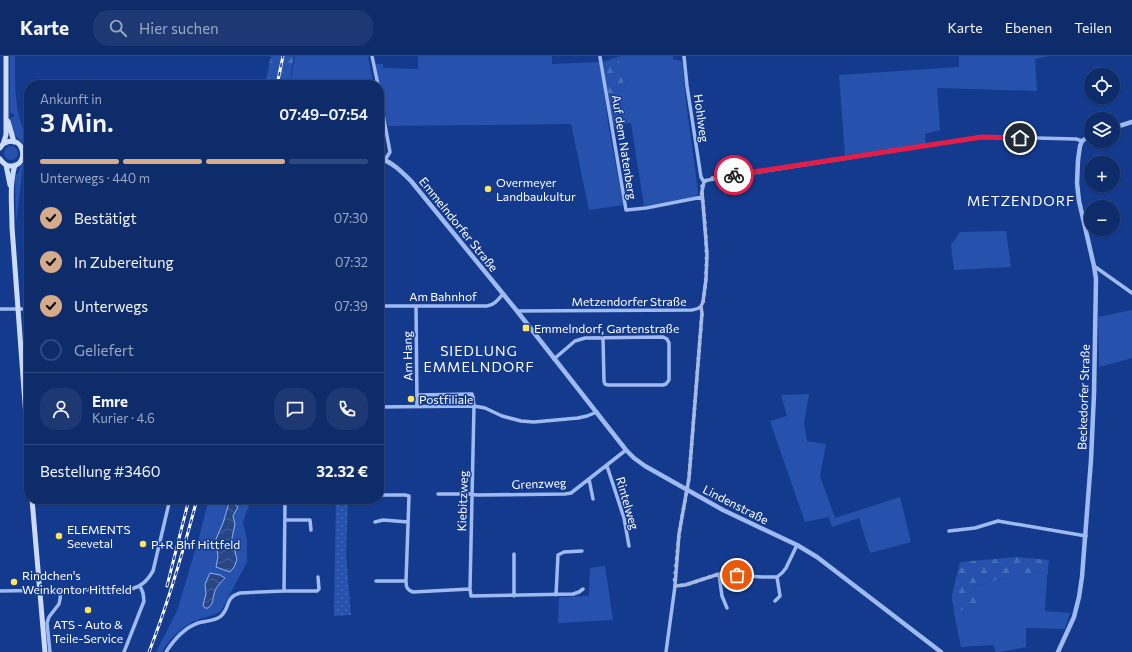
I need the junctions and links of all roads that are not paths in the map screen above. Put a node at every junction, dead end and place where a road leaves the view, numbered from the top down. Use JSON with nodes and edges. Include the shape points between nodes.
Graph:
{"nodes":[{"id":1,"x":6,"y":56,"type":"edge"},
{"id":2,"x":372,"y":56,"type":"edge"},
{"id":3,"x":684,"y":56,"type":"edge"},
{"id":4,"x":600,"y":57,"type":"edge"},
{"id":5,"x":377,"y":80,"type":"edge"},
{"id":6,"x":6,"y":114,"type":"junction"},
{"id":7,"x":384,"y":119,"type":"edge"},
{"id":8,"x":1132,"y":122,"type":"edge"},
{"id":9,"x":1120,"y":126,"type":"edge"},
{"id":10,"x":1082,"y":141,"type":"joint"},
{"id":11,"x":14,"y":142,"type":"junction"},
{"id":12,"x":1,"y":146,"type":"edge"},
{"id":13,"x":22,"y":150,"type":"joint"},
{"id":14,"x":22,"y":158,"type":"joint"},
{"id":15,"x":0,"y":160,"type":"edge"},
{"id":16,"x":385,"y":160,"type":"joint"},
{"id":17,"x":6,"y":165,"type":"junction"},
{"id":18,"x":15,"y":165,"type":"junction"},
{"id":19,"x":704,"y":182,"type":"junction"},
{"id":20,"x":11,"y":190,"type":"junction"},
{"id":21,"x":702,"y":197,"type":"junction"},
{"id":22,"x":1094,"y":266,"type":"junction"},
{"id":23,"x":1132,"y":293,"type":"edge"},
{"id":24,"x":503,"y":294,"type":"junction"},
{"id":25,"x":384,"y":306,"type":"edge"},
{"id":26,"x":416,"y":306,"type":"junction"},
{"id":27,"x":701,"y":307,"type":"junction"},
{"id":28,"x":0,"y":309,"type":"edge"},
{"id":29,"x":18,"y":309,"type":"junction"},
{"id":30,"x":24,"y":309,"type":"edge"},
{"id":31,"x":517,"y":311,"type":"junction"},
{"id":32,"x":603,"y":338,"type":"junction"},
{"id":33,"x":554,"y":359,"type":"junction"},
{"id":34,"x":24,"y":390,"type":"edge"},
{"id":35,"x":417,"y":395,"type":"junction"},
{"id":36,"x":384,"y":406,"type":"edge"},
{"id":37,"x":417,"y":406,"type":"junction"},
{"id":38,"x":474,"y":406,"type":"junction"},
{"id":39,"x":597,"y":412,"type":"junction"},
{"id":40,"x":626,"y":450,"type":"junction"},
{"id":41,"x":607,"y":466,"type":"junction"},
{"id":42,"x":589,"y":479,"type":"junction"},
{"id":43,"x":687,"y":490,"type":"junction"},
{"id":44,"x":438,"y":494,"type":"dead end"},
{"id":45,"x":384,"y":495,"type":"edge"},
{"id":46,"x":473,"y":495,"type":"junction"},
{"id":47,"x":593,"y":499,"type":"dead end"},
{"id":48,"x":32,"y":504,"type":"edge"},
{"id":49,"x":169,"y":504,"type":"edge"},
{"id":50,"x":285,"y":504,"type":"edge"},
{"id":51,"x":285,"y":520,"type":"junction"},
{"id":52,"x":375,"y":522,"type":"dead end"},
{"id":53,"x":408,"y":522,"type":"junction"},
{"id":54,"x":311,"y":530,"type":"dead end"},
{"id":55,"x":949,"y":531,"type":"dead end"},
{"id":56,"x":1086,"y":536,"type":"junction"},
{"id":57,"x":797,"y":545,"type":"junction"},
{"id":58,"x":629,"y":546,"type":"dead end"},
{"id":59,"x":582,"y":551,"type":"dead end"},
{"id":60,"x":514,"y":554,"type":"dead end"},
{"id":61,"x":719,"y":574,"type":"junction"},
{"id":62,"x":318,"y":577,"type":"dead end"},
{"id":63,"x":777,"y":577,"type":"junction"},
{"id":64,"x":376,"y":581,"type":"dead end"},
{"id":65,"x":406,"y":581,"type":"junction"},
{"id":66,"x":140,"y":586,"type":"junction"},
{"id":67,"x":674,"y":586,"type":"junction"},
{"id":68,"x":470,"y":589,"type":"junction"},
{"id":69,"x":583,"y":589,"type":"dead end"},
{"id":70,"x":39,"y":590,"type":"junction"},
{"id":71,"x":61,"y":590,"type":"junction"},
{"id":72,"x":0,"y":591,"type":"edge"},
{"id":73,"x":284,"y":591,"type":"junction"},
{"id":74,"x":556,"y":595,"type":"junction"},
{"id":75,"x":514,"y":596,"type":"junction"},
{"id":76,"x":775,"y":601,"type":"dead end"},
{"id":77,"x":727,"y":608,"type":"dead end"},
{"id":78,"x":45,"y":652,"type":"edge"},
{"id":79,"x":50,"y":652,"type":"edge"},
{"id":80,"x":124,"y":652,"type":"edge"},
{"id":81,"x":166,"y":652,"type":"edge"},
{"id":82,"x":666,"y":652,"type":"edge"},
{"id":83,"x":941,"y":652,"type":"edge"},
{"id":84,"x":1058,"y":652,"type":"edge"}],
"edges":[{"from":1,"to":6,"type":"main road"},
{"from":2,"to":5,"type":"street"},
{"from":3,"to":19,"type":"street","name":"Hohlweg","via":[[701,177]]},
{"from":4,"to":21,"type":"street","name":"Auf dem Natenberg","via":[[626,210]]},
{"from":6,"to":11,"type":"main road"},
{"from":6,"to":12,"type":"main road","via":[[6,135]]},
{"from":7,"to":16,"type":"street","via":[[390,152]]},
{"from":8,"to":9,"type":"street"},
{"from":10,"to":19,"type":"street","via":[[982,137],[714,178]]},
{"from":10,"to":22,"type":"street","name":"Beckedorfer Straße","via":[[1077,183]]},
{"from":11,"to":12,"type":"main road","via":[[6,142]]},
{"from":11,"to":13,"type":"main road","via":[[18,143]]},
{"from":13,"to":14,"type":"main road"},
{"from":14,"to":18,"type":"main road"},
{"from":15,"to":17,"type":"main road"},
{"from":16,"to":24,"type":"street","name":"Emmelndorfer Straße","via":[[411,180]]},
{"from":17,"to":18,"type":"main road"},
{"from":17,"to":20,"type":"main road"},
{"from":18,"to":20,"type":"main road"},
{"from":19,"to":21,"type":"street","name":"Metzendorfer Straße"},
{"from":20,"to":29,"type":"main road"},
{"from":21,"to":27,"type":"street","name":"Metzendorfer Straße","via":[[707,263]]},
{"from":22,"to":23,"type":"street"},
{"from":22,"to":56,"type":"street","name":"Beckedorfer Straße","via":[[1094,394]]},
{"from":24,"to":26,"type":"street","name":"Am Bahnhof","via":[[490,305]]},
{"from":24,"to":31,"type":"street","name":"Emmelndorfer Straße"},
{"from":25,"to":26,"type":"street","name":"Am Bahnhof"},
{"from":26,"to":35,"type":"street","name":"Am Hang"},
{"from":27,"to":31,"type":"street","name":"Metzendorfer Straße","via":[[692,310]]},
{"from":27,"to":43,"type":"street"},
{"from":28,"to":29,"type":"street"},
{"from":29,"to":30,"type":"street"},
{"from":29,"to":34,"type":"main road"},
{"from":31,"to":33,"type":"street","name":"Lindenstraße"},
{"from":32,"to":32,"type":"street","via":[[667,339],[669,380],[663,385],[605,384]]},
{"from":32,"to":33,"type":"street","via":[[575,341]]},
{"from":33,"to":39,"type":"street","name":"Lindenstraße"},
{"from":35,"to":37,"type":"street","name":"Am Hang"},
{"from":35,"to":38,"type":"street","via":[[472,394]]},
{"from":36,"to":37,"type":"street"},
{"from":37,"to":38,"type":"street"},
{"from":38,"to":39,"type":"street","via":[[502,416],[534,422],[578,418]]},
{"from":38,"to":46,"type":"street","name":"Kiebitzweg"},
{"from":39,"to":40,"type":"street","name":"Lindenstraße"},
{"from":40,"to":41,"type":"street","name":"Grenzweg"},
{"from":40,"to":43,"type":"street","name":"Lindenstraße","via":[[642,464]]},
{"from":41,"to":42,"type":"street","name":"Grenzweg"},
{"from":41,"to":58,"type":"street","name":"Rintelweg","via":[[624,518]]},
{"from":42,"to":46,"type":"street","name":"Grenzweg","via":[[571,493],[565,494]]},
{"from":42,"to":47,"type":"street"},
{"from":43,"to":57,"type":"street","name":"Lindenstraße"},
{"from":43,"to":67,"type":"street","via":[[679,534]]},
{"from":44,"to":46,"type":"street","name":"Grenzweg"},
{"from":45,"to":53,"type":"street","via":[[409,496]]},
{"from":46,"to":68,"type":"street","name":"Kiebitzweg"},
{"from":48,"to":70,"type":"main road"},
{"from":49,"to":66,"type":"street","via":[[153,572]]},
{"from":50,"to":51,"type":"street"},
{"from":51,"to":54,"type":"street","via":[[310,520]]},
{"from":51,"to":73,"type":"street"},
{"from":52,"to":53,"type":"street"},
{"from":53,"to":65,"type":"street"},
{"from":55,"to":56,"type":"street","via":[[975,528],[998,521]]},
{"from":56,"to":84,"type":"street","name":"Beckedorfer Straße","via":[[1080,596],[1074,617]]},
{"from":57,"to":63,"type":"street","via":[[786,568]]},
{"from":57,"to":83,"type":"street","name":"Lindenstraße","via":[[818,557]]},
{"from":59,"to":74,"type":"street","via":[[558,555]]},
{"from":60,"to":75,"type":"street"},
{"from":61,"to":63,"type":"street"},
{"from":61,"to":67,"type":"street"},
{"from":61,"to":77,"type":"street","via":[[722,596]]},
{"from":62,"to":73,"type":"street","via":[[317,590]]},
{"from":63,"to":76,"type":"street","via":[[780,596]]},
{"from":64,"to":65,"type":"street"},
{"from":65,"to":68,"type":"street","via":[[406,587],[413,592]]},
{"from":66,"to":71,"type":"street","via":[[131,589]]},
{"from":66,"to":80,"type":"street","via":[[144,601]]},
{"from":67,"to":82,"type":"street"},
{"from":68,"to":75,"type":"street","name":"Kiebitzweg","via":[[472,596]]},
{"from":69,"to":74,"type":"street","via":[[573,594]]},
{"from":70,"to":71,"type":"street"},
{"from":70,"to":72,"type":"street"},
{"from":70,"to":78,"type":"main road"},
{"from":71,"to":79,"type":"street","via":[[59,604],[47,623]]},
{"from":73,"to":81,"type":"street","via":[[233,595],[220,617],[189,627]]},
{"from":74,"to":75,"type":"street"}]}
